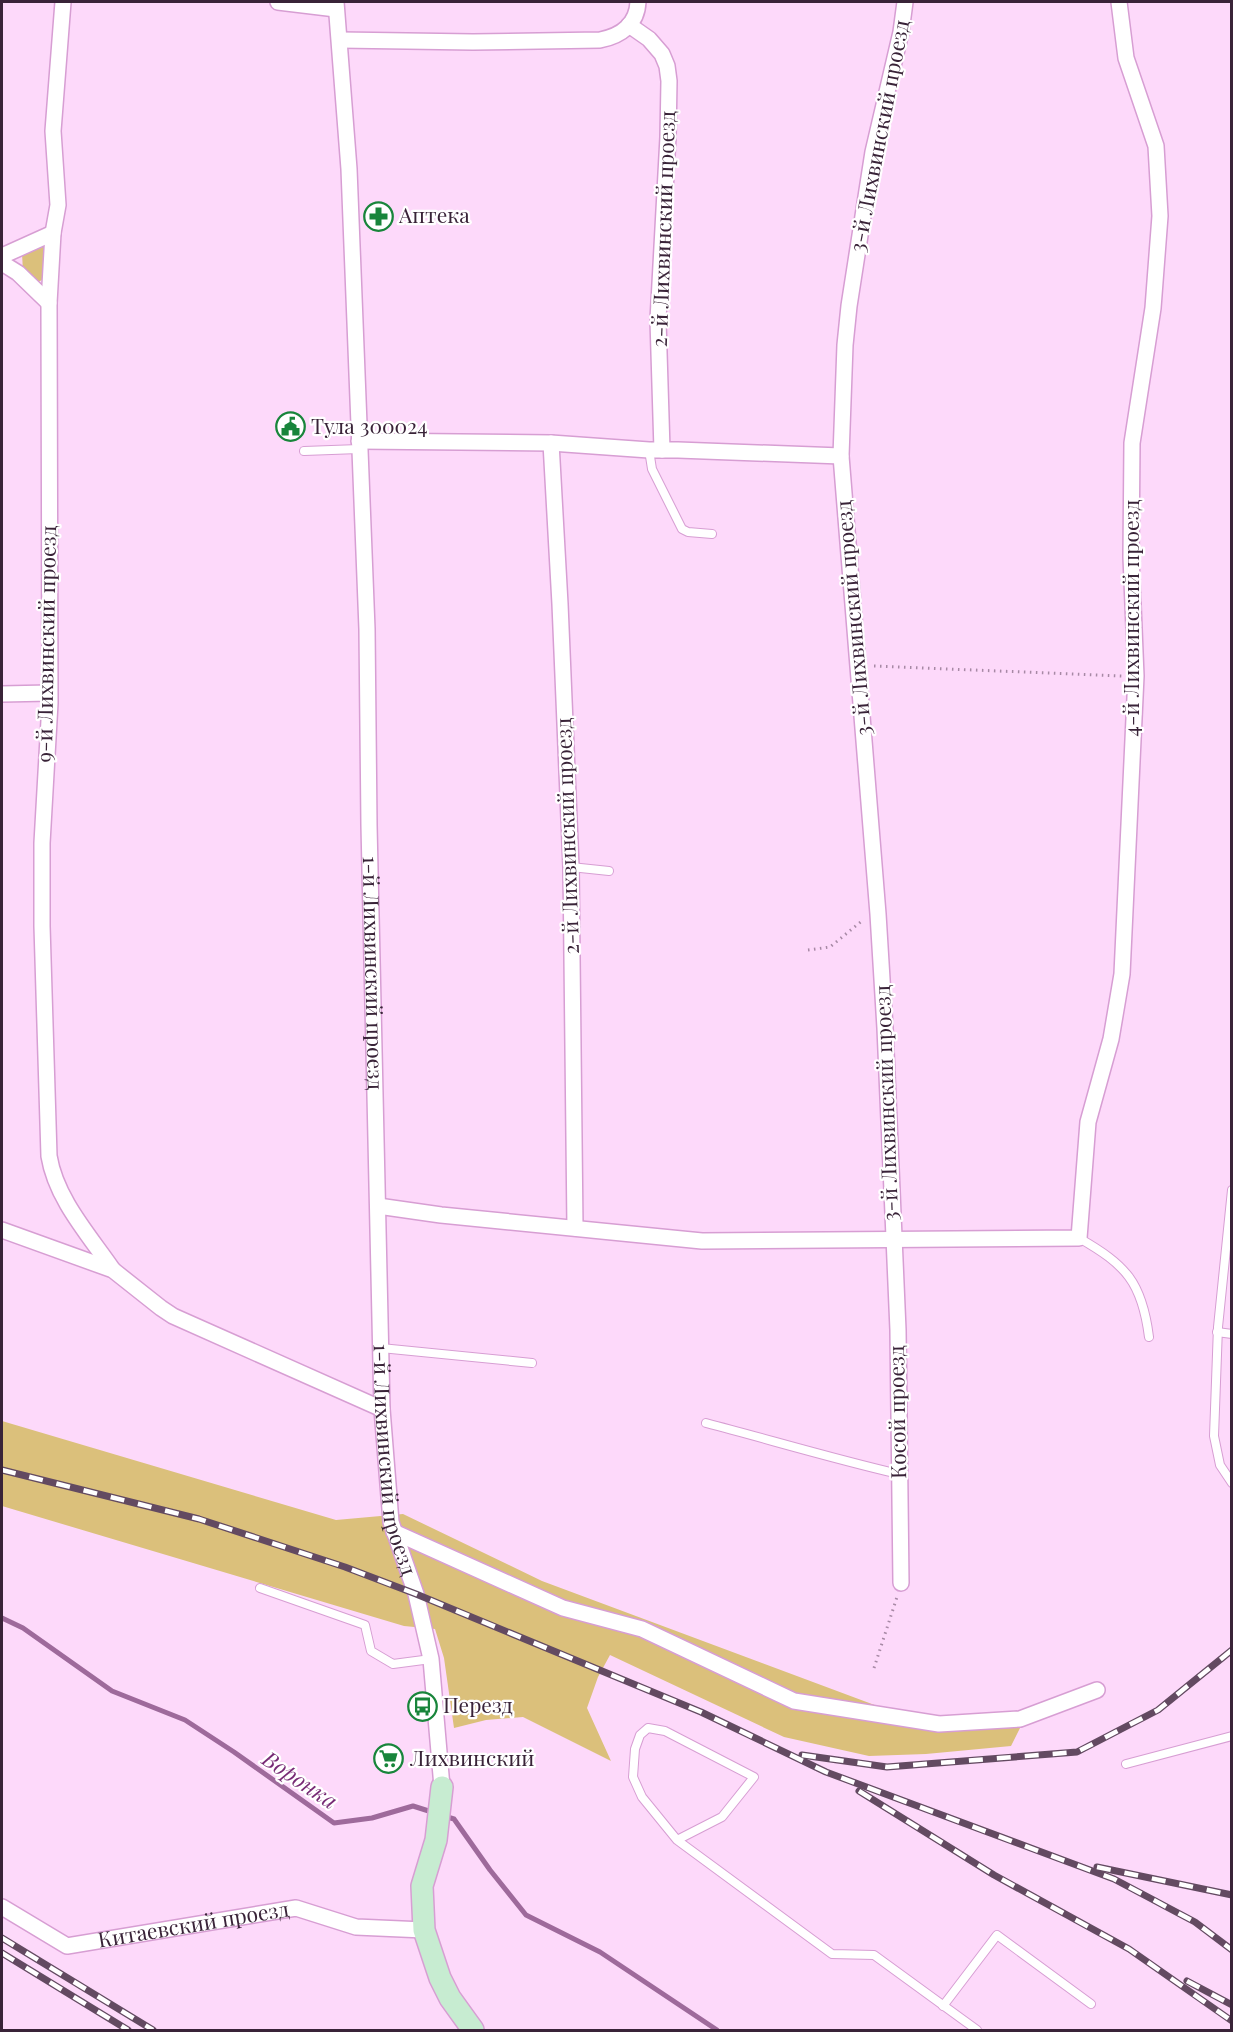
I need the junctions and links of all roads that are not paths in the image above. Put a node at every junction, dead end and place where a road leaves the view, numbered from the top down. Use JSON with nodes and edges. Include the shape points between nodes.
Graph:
{"nodes":[{"id":1,"x":63,"y":2,"type":"edge"},
{"id":2,"x":278,"y":2,"type":"edge"},
{"id":3,"x":638,"y":2,"type":"edge"},
{"id":4,"x":905,"y":2,"type":"edge"},
{"id":5,"x":1119,"y":2,"type":"edge"},
{"id":6,"x":336,"y":5,"type":"edge"},
{"id":7,"x":629,"y":25,"type":"junction"},
{"id":8,"x":340,"y":39,"type":"junction"},
{"id":9,"x":53,"y":233,"type":"junction"},
{"id":10,"x":2,"y":256,"type":"edge"},
{"id":11,"x":2,"y":263,"type":"edge"},
{"id":12,"x":49,"y":303,"type":"junction"},
{"id":13,"x":551,"y":443,"type":"junction"},
{"id":14,"x":359,"y":445,"type":"junction"},
{"id":15,"x":656,"y":450,"type":"junction"},
{"id":16,"x":304,"y":451,"type":"dead end"},
{"id":17,"x":841,"y":456,"type":"junction"},
{"id":18,"x":712,"y":534,"type":"dead end"},
{"id":19,"x":49,"y":693,"type":"junction"},
{"id":20,"x":2,"y":694,"type":"edge"},
{"id":21,"x":571,"y":867,"type":"junction"},
{"id":22,"x":609,"y":871,"type":"dead end"},
{"id":23,"x":1232,"y":1190,"type":"edge"},
{"id":24,"x":378,"y":1206,"type":"junction"},
{"id":25,"x":575,"y":1228,"type":"junction"},
{"id":26,"x":2,"y":1230,"type":"edge"},
{"id":27,"x":1079,"y":1238,"type":"junction"},
{"id":28,"x":892,"y":1240,"type":"junction"},
{"id":29,"x":113,"y":1270,"type":"junction"},
{"id":30,"x":1217,"y":1332,"type":"junction"},
{"id":31,"x":1232,"y":1334,"type":"edge"},
{"id":32,"x":1149,"y":1337,"type":"dead end"},
{"id":33,"x":381,"y":1347,"type":"junction"},
{"id":34,"x":532,"y":1363,"type":"dead end"},
{"id":35,"x":382,"y":1409,"type":"junction"},
{"id":36,"x":706,"y":1424,"type":"dead end"},
{"id":37,"x":899,"y":1474,"type":"junction"},
{"id":38,"x":1232,"y":1483,"type":"edge"},
{"id":39,"x":394,"y":1532,"type":"junction"},
{"id":40,"x":901,"y":1583,"type":"road end"},
{"id":41,"x":260,"y":1588,"type":"dead end"},
{"id":42,"x":430,"y":1659,"type":"junction"},
{"id":43,"x":1097,"y":1690,"type":"dead end"},
{"id":44,"x":1232,"y":1737,"type":"edge"},
{"id":45,"x":1126,"y":1764,"type":"dead end"},
{"id":46,"x":442,"y":1787,"type":"joint"},
{"id":47,"x":677,"y":1840,"type":"junction"},
{"id":48,"x":2,"y":1907,"type":"edge"},
{"id":49,"x":424,"y":1930,"type":"junction"},
{"id":50,"x":1091,"y":2004,"type":"dead end"},
{"id":51,"x":943,"y":2006,"type":"junction"},
{"id":52,"x":472,"y":2031,"type":"edge"},
{"id":53,"x":977,"y":2031,"type":"edge"}],
"edges":[{"from":1,"to":9,"type":"street","name":"9-й Лихвинский проезд","via":[[52,131],[59,198]]},
{"from":2,"to":6,"type":"street"},
{"from":3,"to":7,"type":"street","via":[[637,14]]},
{"from":4,"to":17,"type":"street","name":"3-й Лихвинский проезд","via":[[873,152],[849,306]]},
{"from":5,"to":27,"type":"street","name":"4-й Лихвинский проезд","via":[[1126,58],[1156,146],[1160,216],[1153,309],[1132,443],[1136,676],[1122,974],[1111,1040],[1088,1122]]},
{"from":6,"to":8,"type":"street","name":"1-й Лихвинский проезд"},
{"from":7,"to":8,"type":"street","via":[[616,36],[590,41]]},
{"from":7,"to":15,"type":"street","name":"2-й Лихвинский проезд","via":[[662,54],[669,81]]},
{"from":8,"to":14,"type":"street","name":"1-й Лихвинский проезд"},
{"from":9,"to":10,"type":"street"},
{"from":9,"to":12,"type":"street","name":"9-й Лихвинский проезд"},
{"from":11,"to":12,"type":"street"},
{"from":12,"to":19,"type":"street","name":"9-й Лихвинский проезд"},
{"from":13,"to":14,"type":"street"},
{"from":13,"to":15,"type":"street"},
{"from":13,"to":21,"type":"street","name":"2-й Лихвинский проезд"},
{"from":14,"to":16,"type":"lane"},
{"from":14,"to":24,"type":"street","name":"1-й Лихвинский проезд","via":[[367,629]]},
{"from":15,"to":17,"type":"street"},
{"from":15,"to":18,"type":"lane","via":[[652,469],[682,529]]},
{"from":17,"to":28,"type":"street","name":"3-й Лихвинский проезд","via":[[878,915]]},
{"from":19,"to":20,"type":"street"},
{"from":19,"to":29,"type":"street","name":"9-й Лихвинский проезд","via":[[42,843],[49,1156],[60,1191]]},
{"from":21,"to":22,"type":"lane"},
{"from":21,"to":25,"type":"street","name":"2-й Лихвинский проезд"},
{"from":23,"to":30,"type":"lane"},
{"from":24,"to":25,"type":"street"},
{"from":24,"to":33,"type":"street","name":"1-й Лихвинский проезд"},
{"from":25,"to":28,"type":"street","via":[[702,1241]]},
{"from":26,"to":29,"type":"street"},
{"from":27,"to":28,"type":"street"},
{"from":27,"to":32,"type":"lane","via":[[1105,1253],[1136,1286],[1146,1310]]},
{"from":28,"to":37,"type":"street","name":"Косой проезд","via":[[898,1330]]},
{"from":29,"to":35,"type":"street","via":[[173,1316]]},
{"from":30,"to":31,"type":"lane"},
{"from":30,"to":38,"type":"lane","via":[[1214,1436],[1220,1465]]},
{"from":33,"to":34,"type":"lane"},
{"from":33,"to":35,"type":"street","name":"1-й Лихвинский проезд"},
{"from":35,"to":39,"type":"street","name":"1-й Лихвинский проезд"},
{"from":36,"to":37,"type":"lane"},
{"from":37,"to":40,"type":"street","name":"Косой проезд"},
{"from":39,"to":42,"type":"street","name":"1-й Лихвинский проезд","via":[[416,1594]]},
{"from":39,"to":43,"type":"street","via":[[563,1608],[642,1629],[794,1701],[939,1724],[1020,1719]]},
{"from":41,"to":42,"type":"lane","via":[[365,1625],[370,1651],[393,1664]]},
{"from":42,"to":46,"type":"street","name":"1-й Лихвинский проезд"},
{"from":44,"to":45,"type":"lane"},
{"from":46,"to":49,"type":"street","name":"1-й Лихвинский проезд","via":[[436,1840],[422,1886]]},
{"from":47,"to":47,"type":"lane","via":[[642,1797],[633,1777],[635,1749],[648,1728],[665,1731],[754,1777],[722,1817]]},
{"from":47,"to":51,"type":"lane","via":[[832,1954],[874,1955]]},
{"from":48,"to":49,"type":"street","name":"Китаевский проезд","via":[[67,1946],[296,1908],[356,1927]]},
{"from":49,"to":52,"type":"street","via":[[440,1978]]},
{"from":50,"to":51,"type":"lane","via":[[997,1935]]},
{"from":51,"to":53,"type":"lane"}]}
